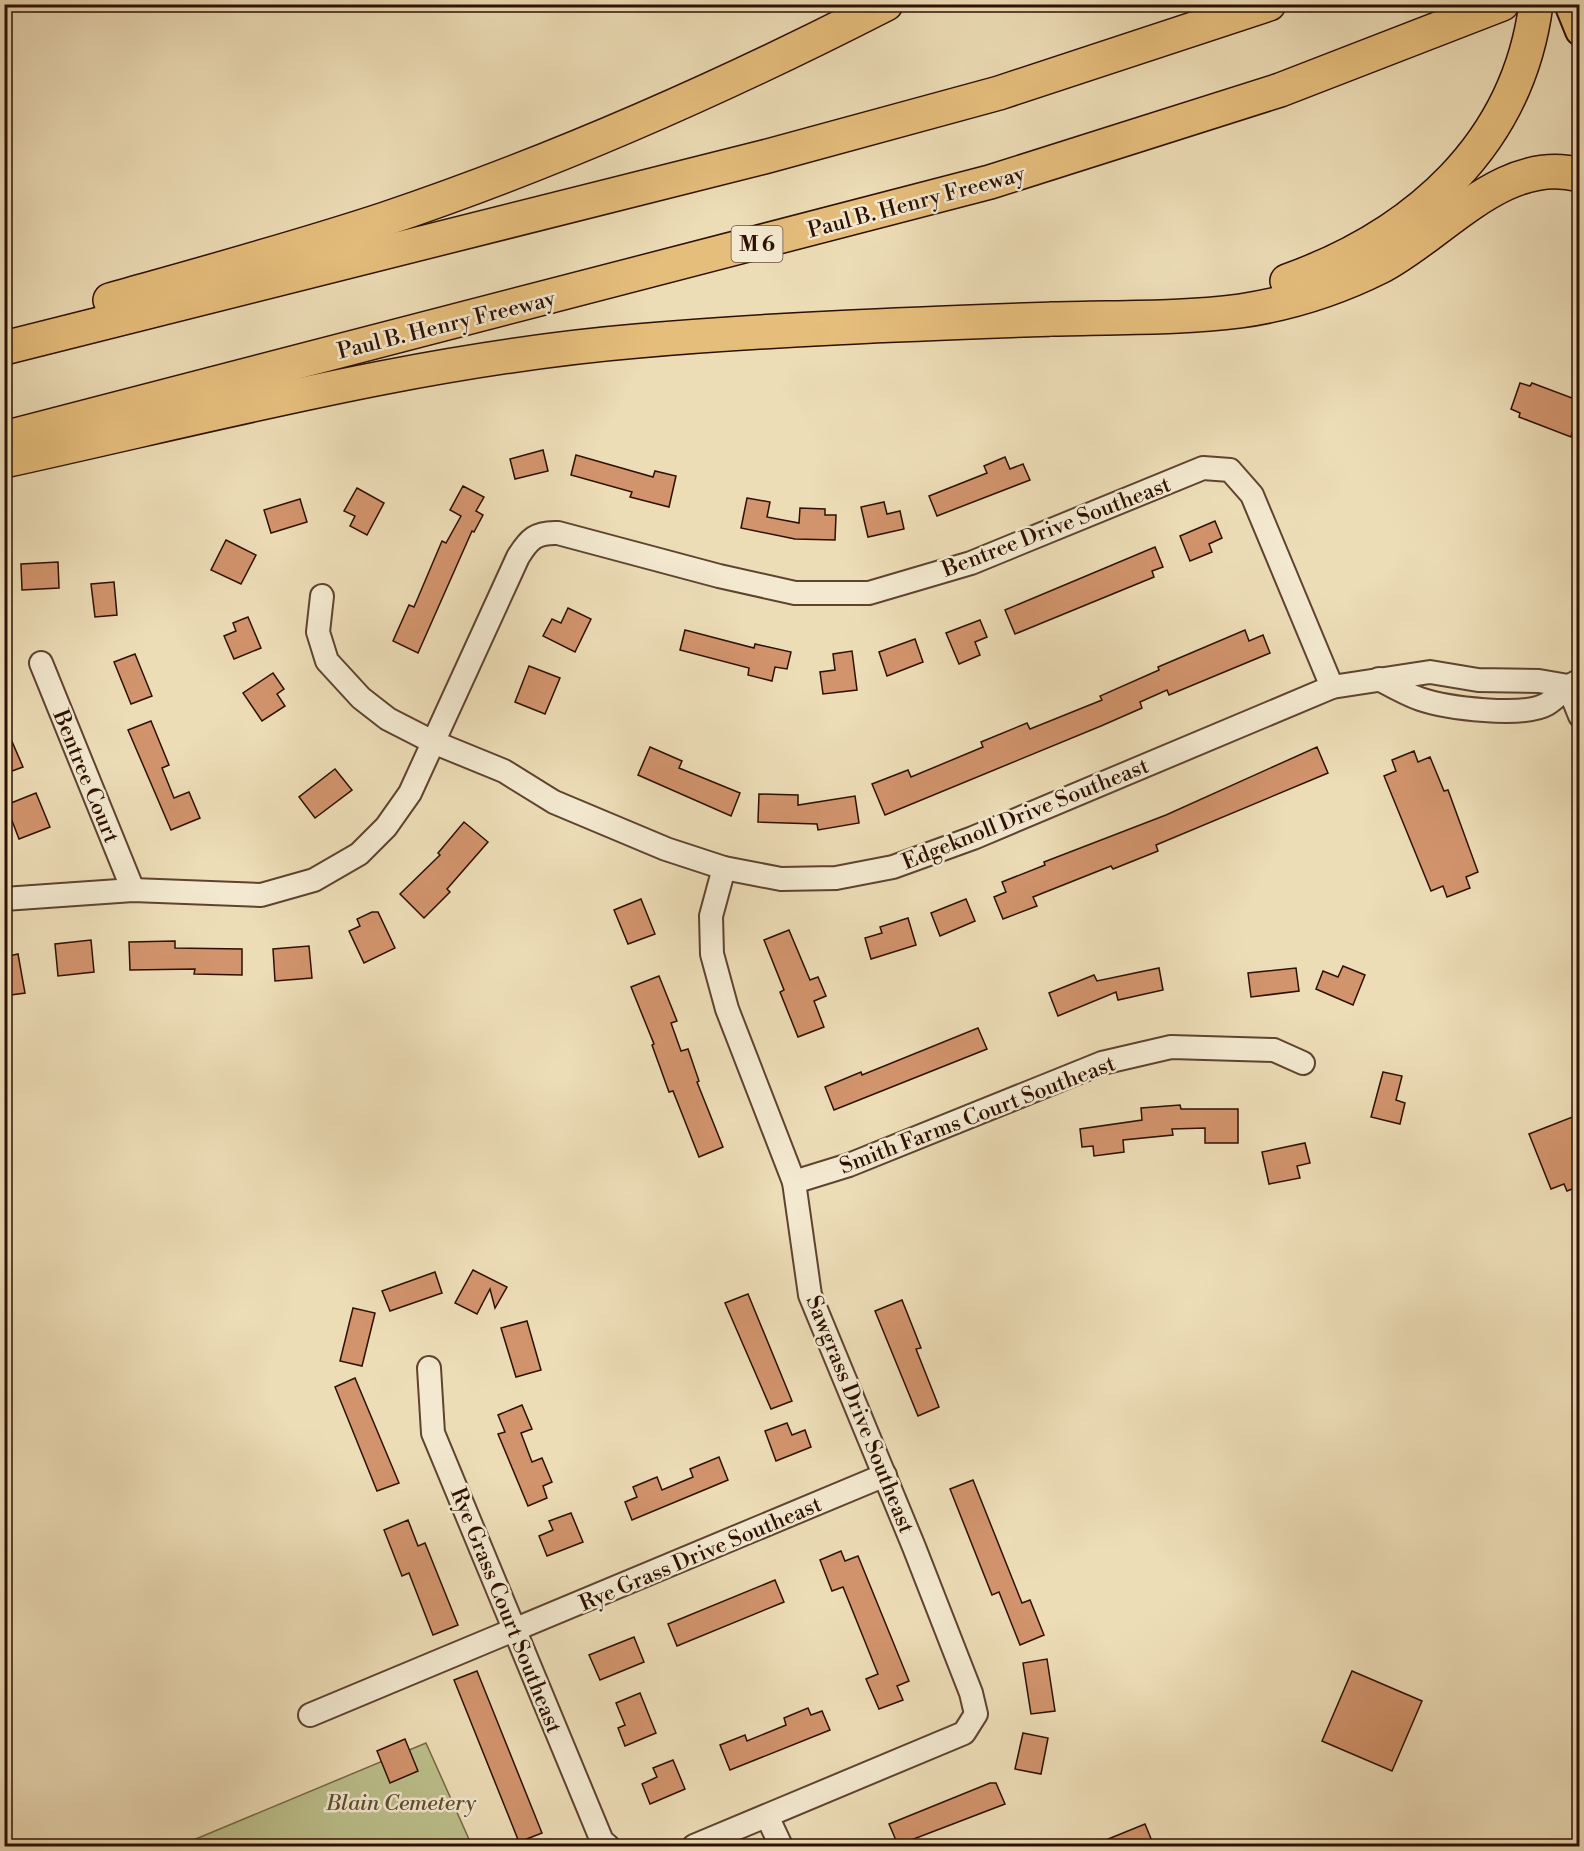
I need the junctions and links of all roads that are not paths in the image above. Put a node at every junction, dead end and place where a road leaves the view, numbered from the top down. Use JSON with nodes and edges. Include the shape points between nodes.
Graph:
{"nodes":[{"id":1,"x":886,"y":4,"type":"edge"},
{"id":2,"x":1269,"y":4,"type":"edge"},
{"id":3,"x":1536,"y":4,"type":"edge"},
{"id":4,"x":1569,"y":4,"type":"edge"},
{"id":5,"x":1498,"y":6,"type":"edge"},
{"id":6,"x":1580,"y":31,"type":"edge"},
{"id":7,"x":1580,"y":175,"type":"edge"},
{"id":8,"x":1055,"y":319,"type":"junction"},
{"id":9,"x":4,"y":329,"type":"edge"},
{"id":10,"x":4,"y":348,"type":"edge"},
{"id":11,"x":4,"y":438,"type":"edge"},
{"id":12,"x":4,"y":461,"type":"edge"},
{"id":13,"x":322,"y":596,"type":"dead end"},
{"id":14,"x":41,"y":663,"type":"dead end"},
{"id":15,"x":1378,"y":679,"type":"junction"},
{"id":16,"x":1574,"y":684,"type":"edge"},
{"id":17,"x":1332,"y":687,"type":"junction"},
{"id":18,"x":1580,"y":716,"type":"edge"},
{"id":19,"x":433,"y":742,"type":"junction"},
{"id":20,"x":724,"y":868,"type":"junction"},
{"id":21,"x":134,"y":890,"type":"junction"},
{"id":22,"x":4,"y":899,"type":"edge"},
{"id":23,"x":1303,"y":1063,"type":"dead end"},
{"id":24,"x":794,"y":1182,"type":"junction"},
{"id":25,"x":429,"y":1368,"type":"dead end"},
{"id":26,"x":885,"y":1475,"type":"junction"},
{"id":27,"x":515,"y":1631,"type":"junction"},
{"id":28,"x":310,"y":1715,"type":"dead end"},
{"id":29,"x":767,"y":1816,"type":"junction"},
{"id":30,"x":608,"y":1846,"type":"edge"},
{"id":31,"x":694,"y":1846,"type":"edge"},
{"id":32,"x":781,"y":1846,"type":"edge"}],
"edges":[{"from":1,"to":9,"type":"highway","via":[[710,91],[495,180],[298,247]]},
{"from":2,"to":10,"type":"highway","via":[[999,93],[831,139]]},
{"from":3,"to":8,"type":"highway","via":[[1510,100],[1491,132],[1472,160],[1446,185],[1387,231],[1331,263],[1267,289]]},
{"from":4,"to":6,"type":"main road"},
{"from":5,"to":11,"type":"highway","name":"Paul B. Henry Freeway","number":"M 6","via":[[1280,90],[990,182]]},
{"from":7,"to":8,"type":"highway","via":[[1544,170],[1511,179],[1383,265],[1311,295],[1195,316]]},
{"from":8,"to":12,"type":"highway","via":[[638,341],[481,360]]},
{"from":13,"to":19,"type":"street","name":"Edgeknoll Drive Southeast","via":[[318,632],[327,661],[379,712]]},
{"from":14,"to":21,"type":"street","name":"Bentree Court"},
{"from":15,"to":16,"type":"street","name":"Edgeknoll Drive Southeast","via":[[1430,672],[1478,680]]},
{"from":15,"to":16,"type":"street","via":[[1452,707],[1513,710],[1546,704]]},
{"from":15,"to":17,"type":"street","name":"Edgeknoll Drive Southeast"},
{"from":16,"to":18,"type":"street"},
{"from":17,"to":19,"type":"street","name":"Bentree Drive Southeast","via":[[1252,495],[1230,470],[1203,468],[971,563],[869,593],[795,593],[558,533],[540,532],[528,541]]},
{"from":17,"to":20,"type":"street","name":"Edgeknoll Drive Southeast","via":[[973,838],[893,867],[836,878],[781,879]]},
{"from":19,"to":20,"type":"street","name":"Edgeknoll Drive Southeast","via":[[504,771],[554,802],[666,849]]},
{"from":19,"to":21,"type":"street","via":[[410,793],[386,827],[359,854],[314,880],[261,895]]},
{"from":20,"to":24,"type":"street","name":"Sawgrass Drive Southeast","via":[[711,916],[712,954],[727,1009]]},
{"from":21,"to":22,"type":"street"},
{"from":23,"to":24,"type":"street","name":"Smith Farms Court Southeast","via":[[1274,1050],[1171,1047],[1102,1063],[849,1165]]},
{"from":24,"to":26,"type":"street","name":"Sawgrass Drive Southeast","via":[[810,1295]]},
{"from":25,"to":27,"type":"street","name":"Rye Grass Court Southeast","via":[[433,1433]]},
{"from":26,"to":27,"type":"street","name":"Rye Grass Drive Southeast"},
{"from":26,"to":29,"type":"street","name":"Sawgrass Drive Southeast","via":[[976,1714],[964,1733]]},
{"from":27,"to":28,"type":"street","name":"Rye Grass Drive Southeast"},
{"from":27,"to":30,"type":"street","name":"Rye Grass Court Southeast","via":[[602,1841]]},
{"from":29,"to":31,"type":"street"},
{"from":29,"to":32,"type":"street"}]}
